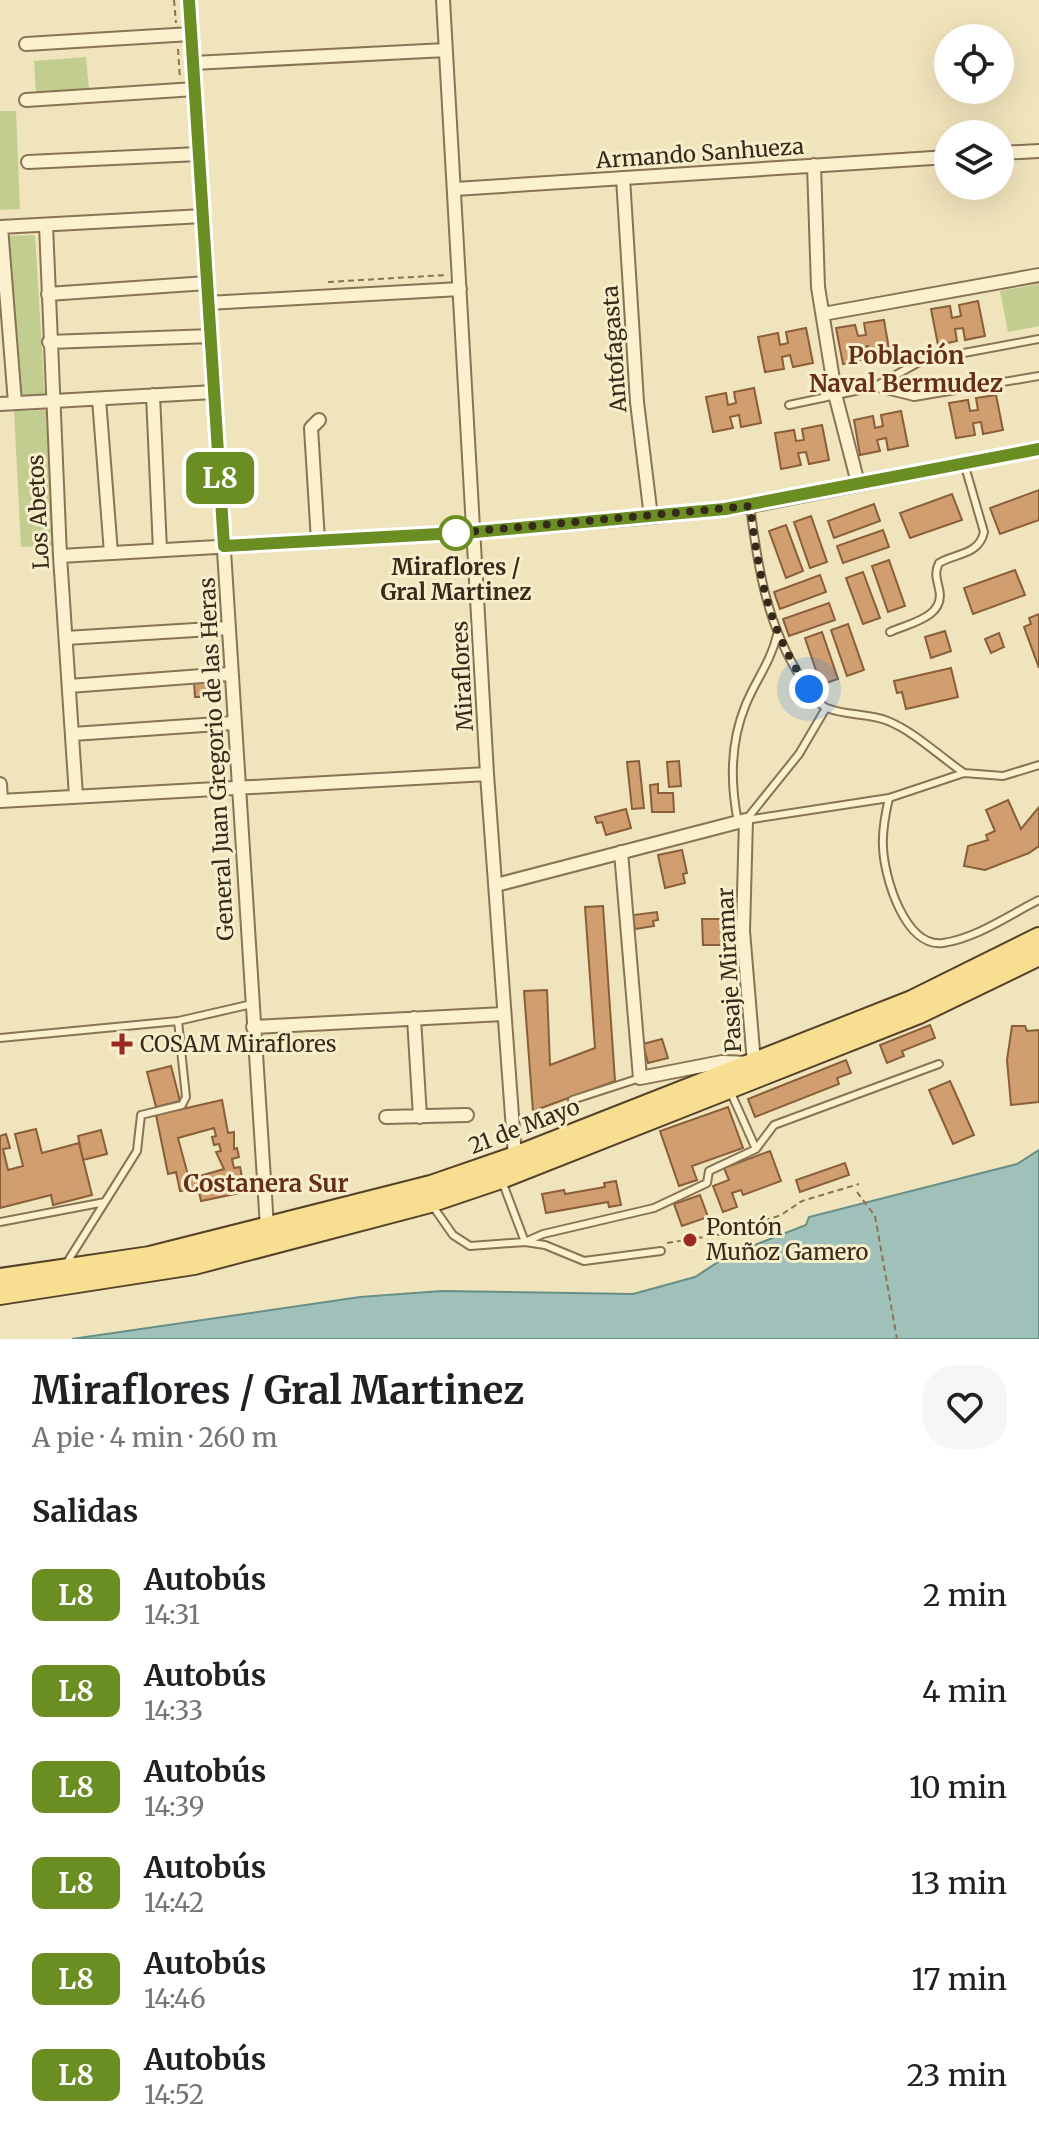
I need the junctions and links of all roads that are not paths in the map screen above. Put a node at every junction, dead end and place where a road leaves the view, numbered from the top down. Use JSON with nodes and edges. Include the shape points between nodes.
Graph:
{"nodes":[{"id":1,"x":189,"y":0,"type":"edge"},
{"id":2,"x":443,"y":0,"type":"edge"},
{"id":3,"x":191,"y":34,"type":"junction"},
{"id":4,"x":26,"y":44,"type":"dead end"},
{"id":5,"x":446,"y":50,"type":"junction"},
{"id":6,"x":193,"y":63,"type":"junction"},
{"id":7,"x":195,"y":89,"type":"junction"},
{"id":8,"x":26,"y":100,"type":"dead end"},
{"id":9,"x":1039,"y":151,"type":"edge"},
{"id":10,"x":1014,"y":152,"type":"edge"},
{"id":11,"x":199,"y":154,"type":"junction"},
{"id":12,"x":934,"y":158,"type":"edge"},
{"id":13,"x":28,"y":162,"type":"dead end"},
{"id":14,"x":814,"y":165,"type":"junction"},
{"id":15,"x":623,"y":178,"type":"junction"},
{"id":16,"x":455,"y":189,"type":"junction"},
{"id":17,"x":203,"y":216,"type":"junction"},
{"id":18,"x":46,"y":225,"type":"junction"},
{"id":19,"x":1,"y":227,"type":"edge"},
{"id":20,"x":1039,"y":275,"type":"edge"},
{"id":21,"x":207,"y":283,"type":"junction"},
{"id":22,"x":460,"y":289,"type":"junction"},
{"id":23,"x":48,"y":294,"type":"junction"},
{"id":24,"x":208,"y":303,"type":"junction"},
{"id":25,"x":823,"y":314,"type":"junction"},
{"id":26,"x":211,"y":336,"type":"junction"},
{"id":27,"x":1039,"y":339,"type":"edge"},
{"id":28,"x":49,"y":342,"type":"junction"},
{"id":29,"x":1039,"y":376,"type":"edge"},
{"id":30,"x":874,"y":387,"type":"junction"},
{"id":31,"x":214,"y":392,"type":"junction"},
{"id":32,"x":153,"y":395,"type":"junction"},
{"id":33,"x":836,"y":398,"type":"junction"},
{"id":34,"x":99,"y":399,"type":"junction"},
{"id":35,"x":52,"y":401,"type":"junction"},
{"id":36,"x":15,"y":403,"type":"junction"},
{"id":37,"x":0,"y":404,"type":"edge"},
{"id":38,"x":789,"y":405,"type":"dead end"},
{"id":39,"x":319,"y":420,"type":"dead end"},
{"id":40,"x":1039,"y":449,"type":"edge"},
{"id":41,"x":964,"y":463,"type":"junction"},
{"id":42,"x":858,"y":483,"type":"junction"},
{"id":43,"x":750,"y":506,"type":"junction"},
{"id":44,"x":651,"y":517,"type":"junction"},
{"id":45,"x":475,"y":532,"type":"junction"},
{"id":46,"x":318,"y":541,"type":"junction"},
{"id":47,"x":224,"y":546,"type":"junction"},
{"id":48,"x":160,"y":550,"type":"junction"},
{"id":49,"x":111,"y":553,"type":"junction"},
{"id":50,"x":60,"y":556,"type":"junction"},
{"id":51,"x":227,"y":628,"type":"junction"},
{"id":52,"x":890,"y":632,"type":"dead end"},
{"id":53,"x":777,"y":635,"type":"junction"},
{"id":54,"x":66,"y":638,"type":"junction"},
{"id":55,"x":229,"y":674,"type":"junction"},
{"id":56,"x":69,"y":686,"type":"junction"},
{"id":57,"x":826,"y":708,"type":"junction"},
{"id":58,"x":232,"y":723,"type":"junction"},
{"id":59,"x":73,"y":734,"type":"junction"},
{"id":60,"x":1039,"y":765,"type":"edge"},
{"id":61,"x":964,"y":773,"type":"junction"},
{"id":62,"x":487,"y":774,"type":"junction"},
{"id":63,"x":0,"y":784,"type":"edge"},
{"id":64,"x":236,"y":788,"type":"junction"},
{"id":65,"x":76,"y":796,"type":"junction"},
{"id":66,"x":889,"y":798,"type":"junction"},
{"id":67,"x":0,"y":801,"type":"edge"},
{"id":68,"x":742,"y":821,"type":"junction"},
{"id":69,"x":621,"y":852,"type":"junction"},
{"id":70,"x":496,"y":885,"type":"junction"},
{"id":71,"x":1039,"y":900,"type":"edge"},
{"id":72,"x":1039,"y":938,"type":"edge"},
{"id":73,"x":1039,"y":955,"type":"edge"},
{"id":74,"x":252,"y":1004,"type":"junction"},
{"id":75,"x":503,"y":1014,"type":"junction"},
{"id":76,"x":414,"y":1018,"type":"junction"},
{"id":77,"x":178,"y":1021,"type":"junction"},
{"id":78,"x":253,"y":1027,"type":"junction"},
{"id":79,"x":0,"y":1038,"type":"edge"},
{"id":80,"x":754,"y":1063,"type":"junction"},
{"id":81,"x":939,"y":1064,"type":"dead end"},
{"id":82,"x":640,"y":1078,"type":"junction"},
{"id":83,"x":730,"y":1089,"type":"junction"},
{"id":84,"x":572,"y":1100,"type":"dead end"},
{"id":85,"x":467,"y":1115,"type":"dead end"},
{"id":86,"x":386,"y":1117,"type":"dead end"},
{"id":87,"x":420,"y":1117,"type":"junction"},
{"id":88,"x":756,"y":1149,"type":"junction"},
{"id":89,"x":515,"y":1157,"type":"junction"},
{"id":90,"x":501,"y":1178,"type":"junction"},
{"id":91,"x":105,"y":1202,"type":"junction"},
{"id":92,"x":430,"y":1202,"type":"junction"},
{"id":93,"x":0,"y":1222,"type":"edge"},
{"id":94,"x":267,"y":1227,"type":"junction"},
{"id":95,"x":525,"y":1242,"type":"junction"},
{"id":96,"x":661,"y":1251,"type":"road end"},
{"id":97,"x":62,"y":1272,"type":"junction"},
{"id":98,"x":0,"y":1279,"type":"edge"},
{"id":99,"x":0,"y":1294,"type":"edge"}],
"edges":[{"from":1,"to":3,"type":"street","name":"General Juan Gregorio de las Heras"},
{"from":2,"to":5,"type":"street","name":"Miraflores"},
{"from":3,"to":4,"type":"street"},
{"from":3,"to":6,"type":"street","name":"General Juan Gregorio de las Heras"},
{"from":5,"to":6,"type":"street"},
{"from":5,"to":16,"type":"street","name":"Miraflores"},
{"from":6,"to":7,"type":"street","name":"General Juan Gregorio de las Heras"},
{"from":7,"to":8,"type":"street"},
{"from":7,"to":11,"type":"street","name":"General Juan Gregorio de las Heras"},
{"from":9,"to":10,"type":"street"},
{"from":11,"to":13,"type":"street"},
{"from":11,"to":17,"type":"street","name":"General Juan Gregorio de las Heras"},
{"from":12,"to":14,"type":"street","name":"Armando Sanhueza"},
{"from":14,"to":15,"type":"street","name":"Armando Sanhueza"},
{"from":14,"to":25,"type":"street"},
{"from":15,"to":16,"type":"street","name":"Armando Sanhueza"},
{"from":15,"to":44,"type":"street","name":"Antofagasta","via":[[637,402]]},
{"from":16,"to":22,"type":"street","name":"Miraflores"},
{"from":17,"to":18,"type":"street"},
{"from":17,"to":21,"type":"street","name":"General Juan Gregorio de las Heras"},
{"from":18,"to":19,"type":"street"},
{"from":18,"to":23,"type":"street","name":"Los Abetos"},
{"from":19,"to":36,"type":"street"},
{"from":20,"to":25,"type":"street"},
{"from":21,"to":23,"type":"street"},
{"from":21,"to":24,"type":"street","name":"General Juan Gregorio de las Heras"},
{"from":22,"to":24,"type":"street"},
{"from":22,"to":45,"type":"street","name":"Miraflores"},
{"from":23,"to":28,"type":"street","name":"Los Abetos"},
{"from":24,"to":26,"type":"street","name":"General Juan Gregorio de las Heras"},
{"from":25,"to":33,"type":"street"},
{"from":26,"to":28,"type":"street"},
{"from":26,"to":31,"type":"street","name":"General Juan Gregorio de las Heras"},
{"from":27,"to":30,"type":"lane","via":[[921,361]]},
{"from":28,"to":35,"type":"street","name":"Los Abetos"},
{"from":29,"to":30,"type":"lane","via":[[914,397]]},
{"from":30,"to":33,"type":"lane"},
{"from":31,"to":32,"type":"street"},
{"from":31,"to":47,"type":"street","name":"General Juan Gregorio de las Heras"},
{"from":32,"to":34,"type":"street"},
{"from":32,"to":48,"type":"street"},
{"from":33,"to":38,"type":"lane"},
{"from":33,"to":42,"type":"street"},
{"from":34,"to":35,"type":"street"},
{"from":34,"to":49,"type":"street"},
{"from":35,"to":36,"type":"street"},
{"from":35,"to":50,"type":"street","name":"Los Abetos"},
{"from":36,"to":37,"type":"street"},
{"from":39,"to":46,"type":"street","via":[[311,428]]},
{"from":40,"to":41,"type":"street"},
{"from":41,"to":42,"type":"street"},
{"from":41,"to":52,"type":"lane","via":[[984,532],[981,541],[939,563],[941,599],[934,612]]},
{"from":42,"to":43,"type":"street"},
{"from":43,"to":44,"type":"street"},
{"from":43,"to":53,"type":"lane","via":[[759,575]]},
{"from":44,"to":45,"type":"street"},
{"from":45,"to":46,"type":"street"},
{"from":45,"to":62,"type":"street","name":"Miraflores"},
{"from":46,"to":47,"type":"street"},
{"from":47,"to":48,"type":"street"},
{"from":47,"to":51,"type":"street","name":"General Juan Gregorio de las Heras"},
{"from":48,"to":49,"type":"street"},
{"from":49,"to":50,"type":"street"},
{"from":50,"to":54,"type":"street","name":"Los Abetos"},
{"from":51,"to":54,"type":"street"},
{"from":51,"to":55,"type":"street","name":"General Juan Gregorio de las Heras"},
{"from":53,"to":57,"type":"lane","via":[[788,659]]},
{"from":53,"to":68,"type":"lane","via":[[735,741],[732,793]]},
{"from":54,"to":56,"type":"street","name":"Los Abetos"},
{"from":55,"to":56,"type":"street"},
{"from":55,"to":58,"type":"street","name":"General Juan Gregorio de las Heras"},
{"from":56,"to":59,"type":"street","name":"Los Abetos"},
{"from":57,"to":61,"type":"lane","via":[[887,721]]},
{"from":57,"to":68,"type":"lane","via":[[799,754]]},
{"from":58,"to":59,"type":"street"},
{"from":58,"to":64,"type":"street","name":"General Juan Gregorio de las Heras"},
{"from":59,"to":65,"type":"street","name":"Los Abetos"},
{"from":60,"to":61,"type":"lane","via":[[1003,776]]},
{"from":61,"to":66,"type":"lane"},
{"from":62,"to":64,"type":"street"},
{"from":62,"to":70,"type":"street","name":"Miraflores"},
{"from":63,"to":67,"type":"street"},
{"from":64,"to":65,"type":"street"},
{"from":64,"to":74,"type":"street","name":"General Juan Gregorio de las Heras"},
{"from":65,"to":67,"type":"street"},
{"from":66,"to":68,"type":"lane"},
{"from":66,"to":71,"type":"lane","via":[[883,825],[885,862],[908,927],[922,938],[940,944],[968,937]]},
{"from":68,"to":69,"type":"street"},
{"from":68,"to":80,"type":"street","name":"Pasaje Miramar","via":[[743,931]]},
{"from":69,"to":70,"type":"street"},
{"from":69,"to":82,"type":"street"},
{"from":70,"to":75,"type":"street","name":"Miraflores"},
{"from":72,"to":80,"type":"main road","name":"21 de Mayo","via":[[944,988]]},
{"from":73,"to":83,"type":"main road","name":"21 de Mayo","via":[[953,999]]},
{"from":74,"to":77,"type":"lane"},
{"from":74,"to":78,"type":"street","name":"General Juan Gregorio de las Heras"},
{"from":75,"to":76,"type":"street"},
{"from":75,"to":89,"type":"street","name":"Miraflores"},
{"from":76,"to":78,"type":"street"},
{"from":76,"to":87,"type":"street"},
{"from":77,"to":79,"type":"lane"},
{"from":77,"to":91,"type":"lane","via":[[186,1097],[182,1105],[141,1115],[137,1151]]},
{"from":78,"to":94,"type":"street","name":"General Juan Gregorio de las Heras"},
{"from":80,"to":82,"type":"street","name":"Pasaje Miramar","via":[[722,1062]]},
{"from":80,"to":89,"type":"main road","name":"21 de Mayo"},
{"from":81,"to":88,"type":"lane","via":[[774,1125]]},
{"from":82,"to":84,"type":"lane"},
{"from":83,"to":88,"type":"lane"},
{"from":83,"to":90,"type":"main road","name":"21 de Mayo"},
{"from":85,"to":87,"type":"street"},
{"from":86,"to":87,"type":"street"},
{"from":88,"to":95,"type":"lane","via":[[709,1171],[707,1183],[654,1208]]},
{"from":89,"to":94,"type":"main road","name":"21 de Mayo","via":[[431,1186]]},
{"from":90,"to":92,"type":"main road","name":"21 de Mayo"},
{"from":90,"to":95,"type":"lane"},
{"from":91,"to":93,"type":"lane"},
{"from":91,"to":97,"type":"lane"},
{"from":92,"to":95,"type":"lane","via":[[453,1235],[470,1246]]},
{"from":92,"to":99,"type":"main road","name":"21 de Mayo","via":[[194,1264]]},
{"from":94,"to":97,"type":"main road","name":"21 de Mayo","via":[[150,1257]]},
{"from":95,"to":96,"type":"lane","via":[[584,1261]]},
{"from":97,"to":98,"type":"main road","name":"21 de Mayo"}]}
